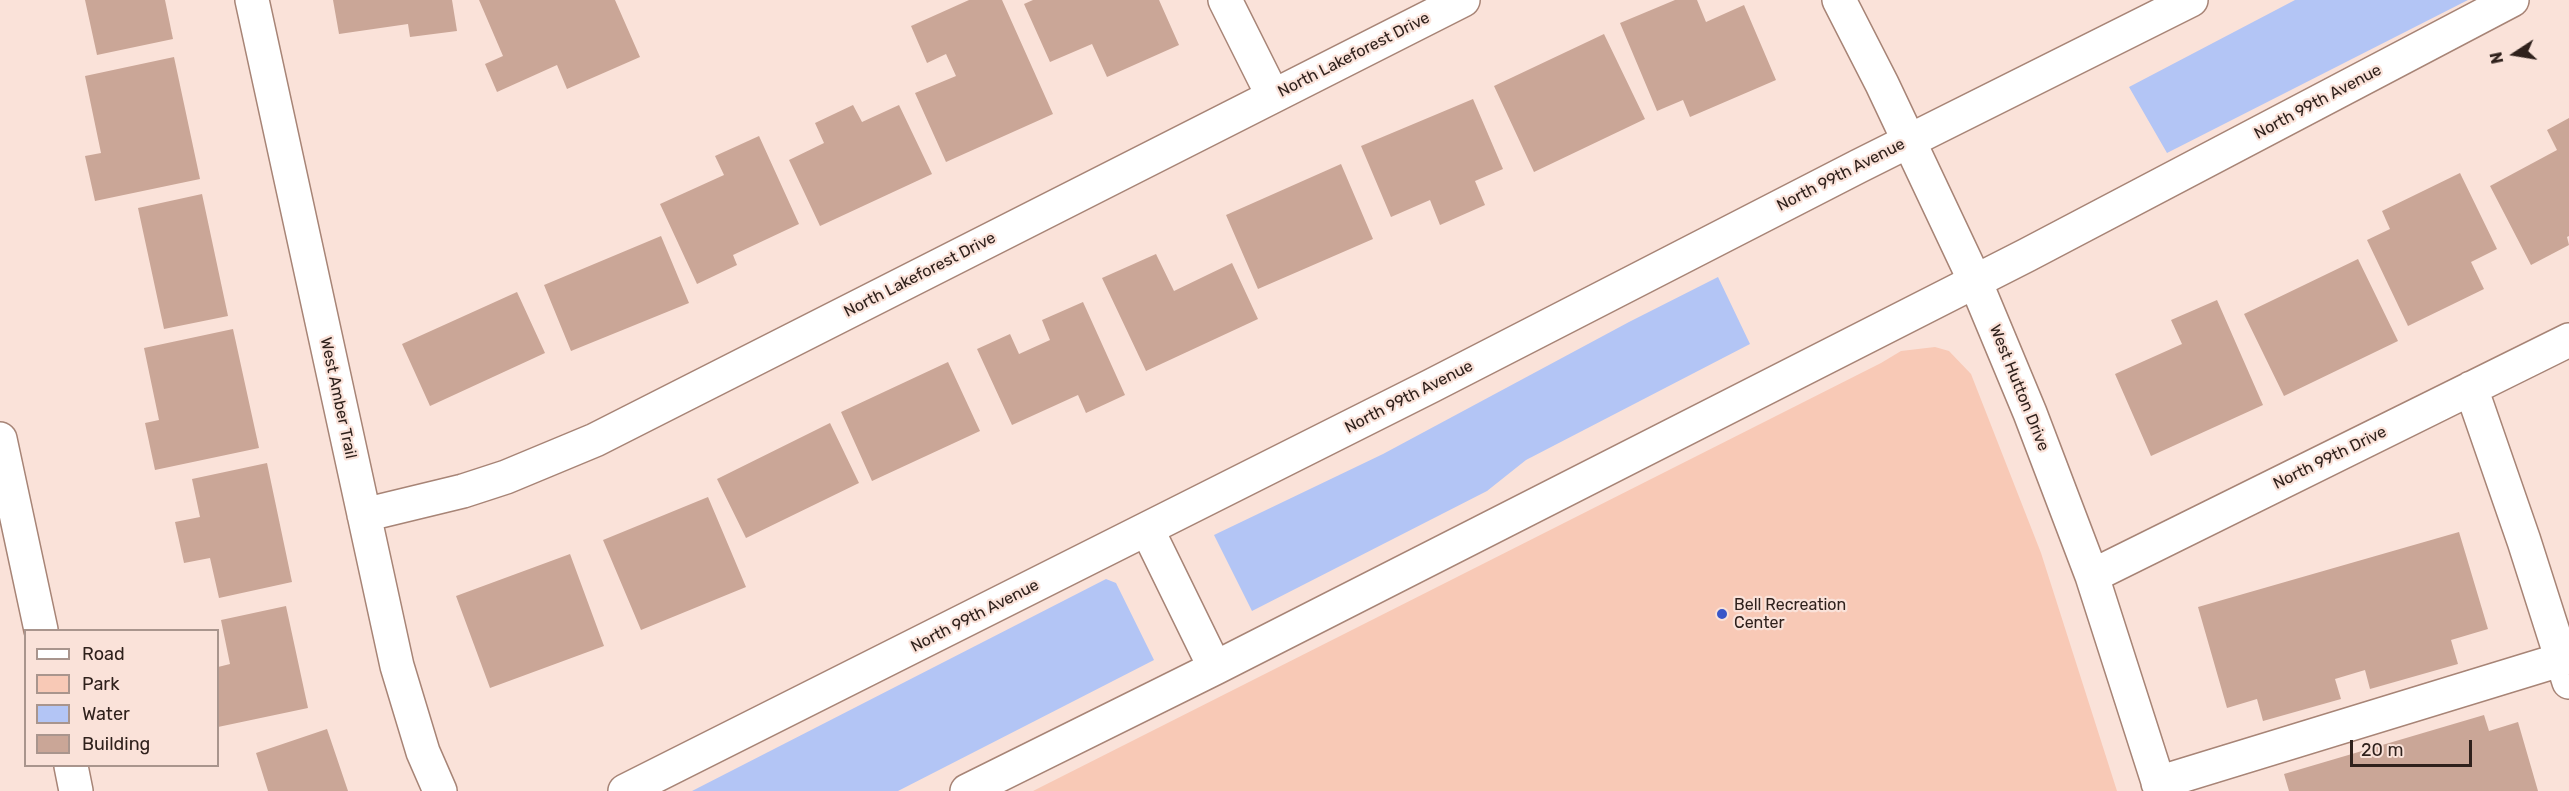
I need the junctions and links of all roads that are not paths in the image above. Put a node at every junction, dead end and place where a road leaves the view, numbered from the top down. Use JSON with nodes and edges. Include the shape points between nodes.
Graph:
{"nodes":[{"id":1,"x":252,"y":0,"type":"edge"},
{"id":2,"x":1225,"y":0,"type":"edge"},
{"id":3,"x":1463,"y":0,"type":"edge"},
{"id":4,"x":1839,"y":0,"type":"edge"},
{"id":5,"x":2191,"y":0,"type":"edge"},
{"id":6,"x":2512,"y":0,"type":"edge"},
{"id":7,"x":1273,"y":96,"type":"junction"},
{"id":8,"x":1909,"y":141,"type":"junction"},
{"id":9,"x":1975,"y":281,"type":"junction"},
{"id":10,"x":2569,"y":340,"type":"edge"},
{"id":11,"x":2471,"y":388,"type":"junction"},
{"id":12,"x":0,"y":439,"type":"edge"},
{"id":13,"x":364,"y":515,"type":"junction"},
{"id":14,"x":1147,"y":529,"type":"junction"},
{"id":15,"x":2092,"y":576,"type":"junction"},
{"id":16,"x":41,"y":629,"type":"edge"},
{"id":17,"x":1215,"y":668,"type":"junction"},
{"id":18,"x":2566,"y":670,"type":"edge"},
{"id":19,"x":71,"y":767,"type":"edge"},
{"id":20,"x":2159,"y":787,"type":"edge"},
{"id":21,"x":76,"y":791,"type":"edge"},
{"id":22,"x":440,"y":791,"type":"edge"},
{"id":23,"x":625,"y":791,"type":"edge"},
{"id":24,"x":967,"y":791,"type":"edge"}],
"edges":[{"from":1,"to":13,"type":"street","name":"West Amber Trail"},
{"from":2,"to":7,"type":"street"},
{"from":3,"to":7,"type":"street","name":"North Lakeforest Drive"},
{"from":4,"to":8,"type":"street","name":"West Hutton Drive"},
{"from":5,"to":8,"type":"street","name":"North 99th Avenue"},
{"from":6,"to":9,"type":"street","name":"North 99th Avenue"},
{"from":7,"to":13,"type":"street","name":"North Lakeforest Drive","via":[[594,440],[506,477]]},
{"from":8,"to":9,"type":"street","name":"West Hutton Drive"},
{"from":8,"to":14,"type":"street","name":"North 99th Avenue"},
{"from":9,"to":15,"type":"street","name":"West Hutton Drive"},
{"from":9,"to":17,"type":"street","name":"North 99th Avenue"},
{"from":10,"to":11,"type":"street","name":"North 99th Drive"},
{"from":11,"to":15,"type":"street","name":"North 99th Drive"},
{"from":11,"to":18,"type":"street"},
{"from":12,"to":16,"type":"street"},
{"from":13,"to":22,"type":"street","name":"West Amber Trail","via":[[409,710]]},
{"from":14,"to":17,"type":"street"},
{"from":14,"to":23,"type":"street","name":"North 99th Avenue"},
{"from":15,"to":20,"type":"street","name":"West Hutton Drive"},
{"from":17,"to":24,"type":"street","name":"North 99th Avenue"},
{"from":18,"to":20,"type":"street"},
{"from":19,"to":21,"type":"street"}]}
